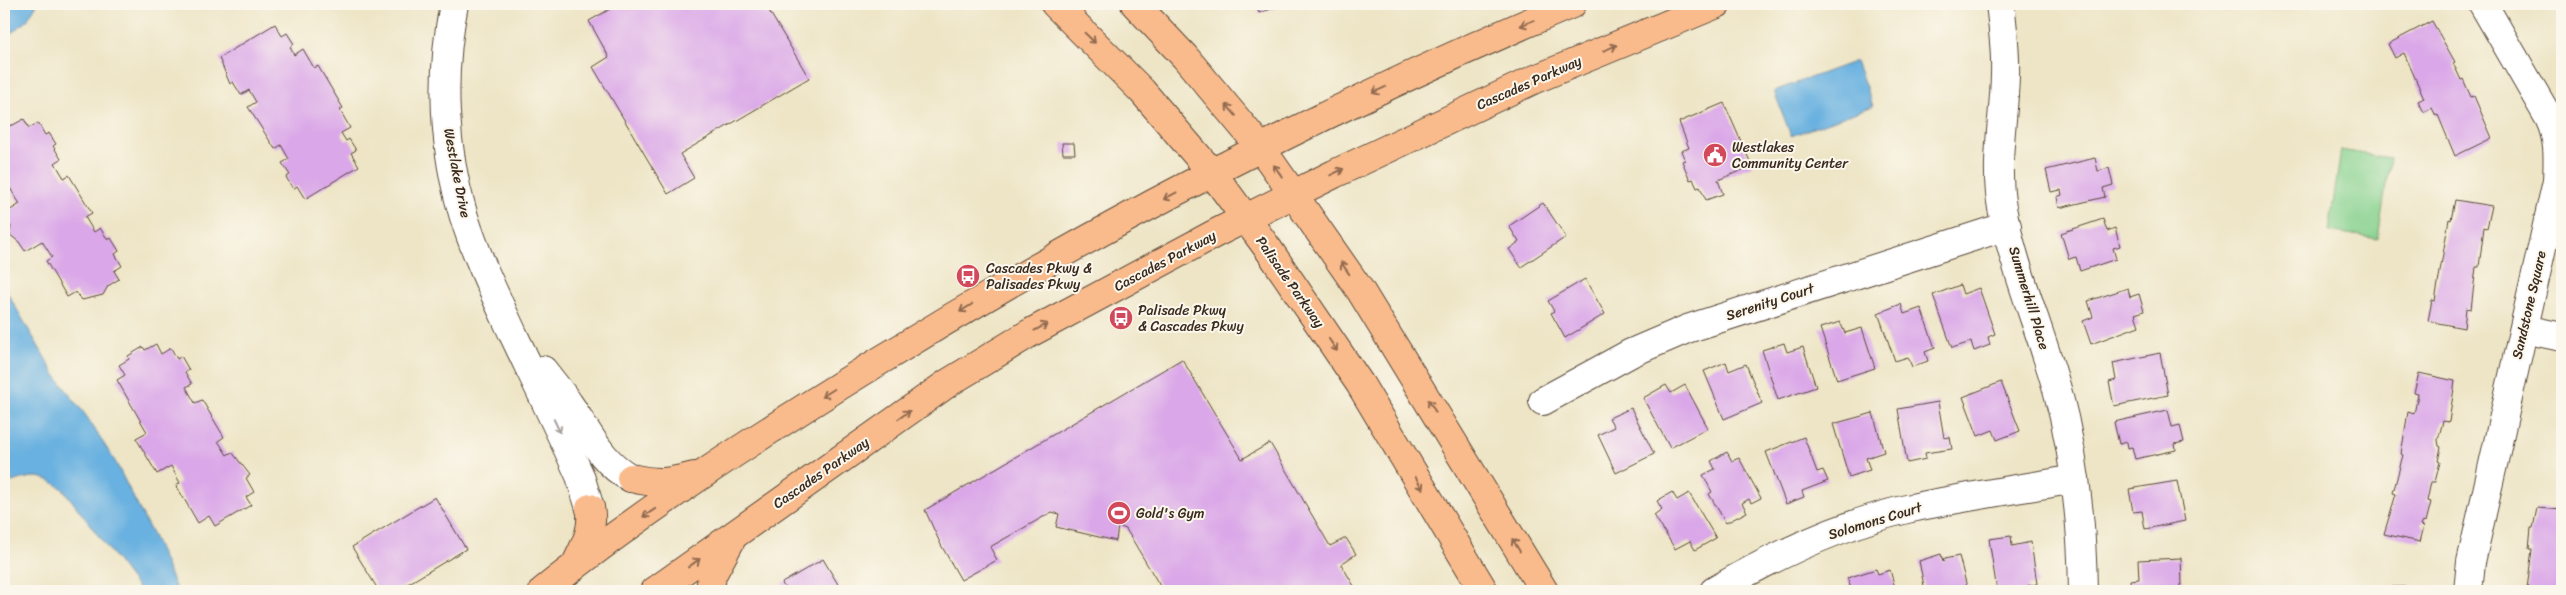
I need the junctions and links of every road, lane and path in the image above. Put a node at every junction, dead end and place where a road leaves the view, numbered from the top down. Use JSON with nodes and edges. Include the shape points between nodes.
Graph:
{"nodes":[{"id":1,"x":454,"y":4,"type":"edge"},
{"id":2,"x":1055,"y":4,"type":"edge"},
{"id":3,"x":1134,"y":4,"type":"edge"},
{"id":4,"x":1572,"y":4,"type":"edge"},
{"id":5,"x":1717,"y":4,"type":"edge"},
{"id":6,"x":2000,"y":4,"type":"edge"},
{"id":7,"x":2483,"y":4,"type":"edge"},
{"id":8,"x":2559,"y":130,"type":"edge"},
{"id":9,"x":1261,"y":148,"type":"junction"},
{"id":10,"x":1213,"y":174,"type":"junction"},
{"id":11,"x":1294,"y":194,"type":"junction"},
{"id":12,"x":1246,"y":218,"type":"junction"},
{"id":13,"x":2006,"y":226,"type":"junction"},
{"id":14,"x":2524,"y":329,"type":"junction"},
{"id":15,"x":514,"y":334,"type":"junction"},
{"id":16,"x":2562,"y":337,"type":"edge"},
{"id":17,"x":1543,"y":401,"type":"dead end"},
{"id":18,"x":712,"y":470,"type":"junction"},
{"id":19,"x":631,"y":478,"type":"joint"},
{"id":20,"x":2076,"y":479,"type":"junction"},
{"id":21,"x":590,"y":508,"type":"joint"},
{"id":22,"x":733,"y":535,"type":"junction"},
{"id":23,"x":574,"y":567,"type":"junction"},
{"id":24,"x":543,"y":591,"type":"edge"},
{"id":25,"x":655,"y":591,"type":"edge"},
{"id":26,"x":710,"y":591,"type":"edge"},
{"id":27,"x":1484,"y":591,"type":"edge"},
{"id":28,"x":1544,"y":591,"type":"edge"},
{"id":29,"x":1714,"y":591,"type":"edge"},
{"id":30,"x":2083,"y":591,"type":"edge"},
{"id":31,"x":2468,"y":591,"type":"edge"}],
"edges":[{"from":1,"to":15,"type":"street","name":"Westlake Drive","via":[[445,84],[452,167],[481,265]]},
{"from":2,"to":10,"type":"main road","name":"Palisade Parkway","one_way":true,"via":[[1142,91]]},
{"from":9,"to":3,"type":"main road","one_way":true,"via":[[1185,57]]},
{"from":4,"to":9,"type":"main road","one_way":true,"via":[[1381,89]]},
{"from":11,"to":5,"type":"main road","name":"Cascades Parkway","one_way":true,"via":[[1533,80]]},
{"from":6,"to":13,"type":"street","name":"Summerhill Place","via":[[2005,76],[1998,164]]},
{"from":7,"to":8,"type":"street","name":"Sandstone Square"},
{"from":8,"to":14,"type":"street","name":"Sandstone Square","via":[[2557,181]]},
{"from":9,"to":10,"type":"main road"},
{"from":11,"to":9,"type":"main road","one_way":true},
{"from":10,"to":12,"type":"main road","name":"Palisade Parkway"},
{"from":10,"to":18,"type":"main road","one_way":true,"via":[[982,298],[799,411]]},
{"from":11,"to":12,"type":"main road","name":"Cascades Parkway"},
{"from":28,"to":11,"type":"main road","one_way":true,"via":[[1360,290]]},
{"from":22,"to":12,"type":"main road","name":"Cascades Parkway","one_way":true,"via":[[956,378],[1030,333]]},
{"from":12,"to":27,"type":"main road","name":"Palisade Parkway","one_way":true,"via":[[1360,384]]},
{"from":13,"to":17,"type":"street","name":"Serenity Court","via":[[1687,329],[1631,353]]},
{"from":13,"to":20,"type":"street","name":"Summerhill Place","via":[[2057,390]]},
{"from":14,"to":16,"type":"street"},
{"from":14,"to":31,"type":"street","name":"Sandstone Square","via":[[2471,562]]},
{"from":15,"to":19,"type":"street","name":"Westlake Drive","via":[[568,403],[607,461]]},
{"from":15,"to":21,"type":"street","name":"Westlake Drive","one_way":true,"via":[[580,476]]},
{"from":18,"to":19,"type":"main road","via":[[674,482],[655,484]]},
{"from":18,"to":23,"type":"main road","one_way":true},
{"from":20,"to":29,"type":"street","name":"Solomons Court","via":[[1906,510],[1844,528],[1794,548]]},
{"from":20,"to":30,"type":"street","name":"Summerhill Place"},
{"from":21,"to":23,"type":"main road","via":[[592,519],[588,540]]},
{"from":25,"to":22,"type":"main road","name":"Cascades Parkway","one_way":true},
{"from":22,"to":26,"type":"main road","via":[[712,575]]},
{"from":23,"to":24,"type":"main road"}]}
